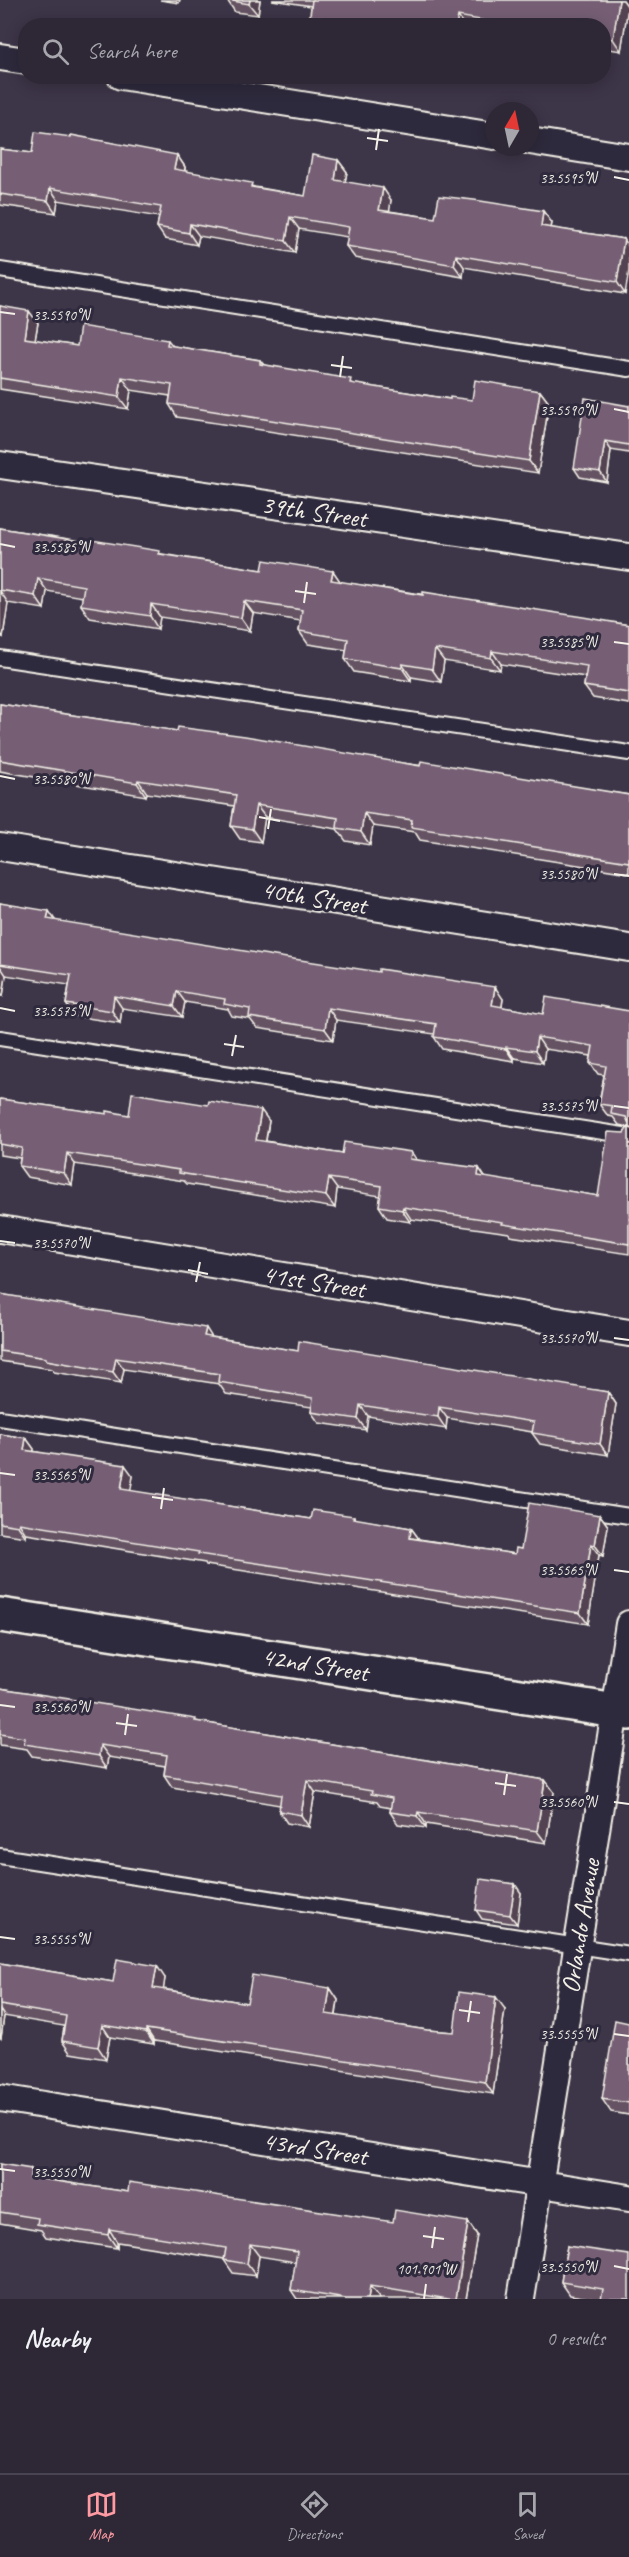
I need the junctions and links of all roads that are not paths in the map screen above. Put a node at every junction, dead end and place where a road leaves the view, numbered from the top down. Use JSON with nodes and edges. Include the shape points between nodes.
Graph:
{"nodes":[{"id":1,"x":0,"y":57,"type":"edge"},
{"id":2,"x":18,"y":60,"type":"edge"},
{"id":3,"x":172,"y":84,"type":"edge"},
{"id":4,"x":485,"y":134,"type":"edge"},
{"id":5,"x":539,"y":142,"type":"edge"},
{"id":6,"x":629,"y":157,"type":"edge"},
{"id":7,"x":0,"y":270,"type":"edge"},
{"id":8,"x":629,"y":369,"type":"edge"},
{"id":9,"x":0,"y":465,"type":"edge"},
{"id":10,"x":629,"y":557,"type":"edge"},
{"id":11,"x":0,"y":657,"type":"edge"},
{"id":12,"x":629,"y":753,"type":"edge"},
{"id":13,"x":0,"y":847,"type":"edge"},
{"id":14,"x":629,"y":948,"type":"edge"},
{"id":15,"x":0,"y":1038,"type":"edge"},
{"id":16,"x":629,"y":1136,"type":"edge"},
{"id":17,"x":0,"y":1229,"type":"edge"},
{"id":18,"x":629,"y":1333,"type":"edge"},
{"id":19,"x":0,"y":1418,"type":"edge"},
{"id":20,"x":629,"y":1516,"type":"edge"},
{"id":21,"x":0,"y":1615,"type":"edge"},
{"id":22,"x":629,"y":1624,"type":"edge"},
{"id":23,"x":622,"y":1712,"type":"edge"},
{"id":24,"x":0,"y":1856,"type":"edge"},
{"id":25,"x":577,"y":1946,"type":"junction"},
{"id":26,"x":629,"y":1954,"type":"edge"},
{"id":27,"x":0,"y":2098,"type":"edge"},
{"id":28,"x":539,"y":2183,"type":"junction"},
{"id":29,"x":629,"y":2198,"type":"edge"},
{"id":30,"x":521,"y":2299,"type":"edge"}],
"edges":[{"from":1,"to":2,"type":"street"},
{"from":3,"to":4,"type":"street"},
{"from":5,"to":6,"type":"street"},
{"from":7,"to":8,"type":"lane"},
{"from":9,"to":10,"type":"street","name":"39th Street"},
{"from":11,"to":12,"type":"lane"},
{"from":13,"to":14,"type":"street","name":"40th Street"},
{"from":15,"to":16,"type":"lane"},
{"from":17,"to":18,"type":"street","name":"41st Street"},
{"from":19,"to":20,"type":"lane"},
{"from":21,"to":23,"type":"street","name":"42nd Street"},
{"from":22,"to":23,"type":"street","name":"Orlando Avenue"},
{"from":23,"to":25,"type":"street","name":"Orlando Avenue"},
{"from":24,"to":25,"type":"lane"},
{"from":25,"to":26,"type":"lane"},
{"from":25,"to":28,"type":"street","name":"Orlando Avenue"},
{"from":27,"to":28,"type":"street","name":"43rd Street"},
{"from":28,"to":29,"type":"street","name":"43rd Street"},
{"from":28,"to":30,"type":"street","name":"Orlando Avenue"}]}
